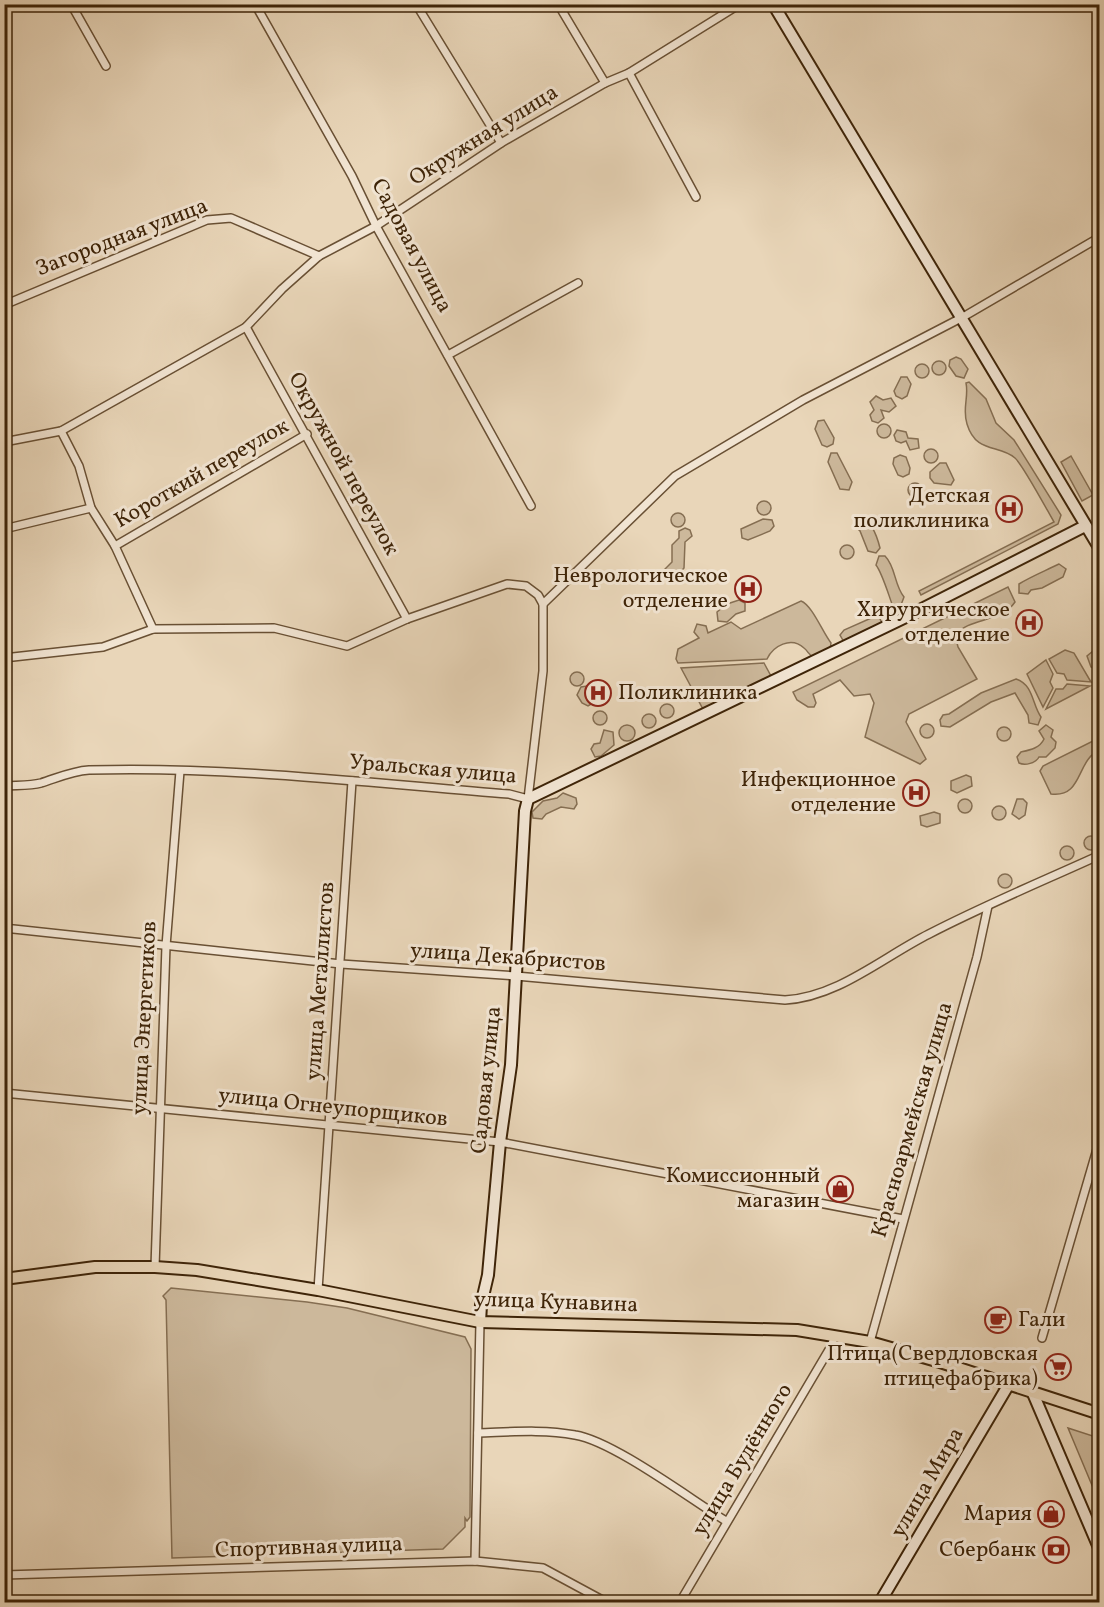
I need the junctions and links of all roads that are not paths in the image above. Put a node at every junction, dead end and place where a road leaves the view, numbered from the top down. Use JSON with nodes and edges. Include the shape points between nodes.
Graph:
{"nodes":[{"id":1,"x":71,"y":4,"type":"edge"},
{"id":2,"x":255,"y":4,"type":"edge"},
{"id":3,"x":416,"y":4,"type":"edge"},
{"id":4,"x":558,"y":4,"type":"edge"},
{"id":5,"x":740,"y":4,"type":"edge"},
{"id":6,"x":773,"y":4,"type":"edge"},
{"id":7,"x":106,"y":66,"type":"dead end"},
{"id":8,"x":629,"y":73,"type":"junction"},
{"id":9,"x":605,"y":83,"type":"junction"},
{"id":10,"x":501,"y":143,"type":"junction"},
{"id":11,"x":696,"y":197,"type":"dead end"},
{"id":12,"x":376,"y":226,"type":"junction"},
{"id":13,"x":1100,"y":237,"type":"edge"},
{"id":14,"x":319,"y":256,"type":"junction"},
{"id":15,"x":578,"y":283,"type":"dead end"},
{"id":16,"x":4,"y":305,"type":"edge"},
{"id":17,"x":963,"y":317,"type":"junction"},
{"id":18,"x":246,"y":327,"type":"junction"},
{"id":19,"x":448,"y":355,"type":"junction"},
{"id":20,"x":61,"y":431,"type":"junction"},
{"id":21,"x":307,"y":434,"type":"junction"},
{"id":22,"x":4,"y":442,"type":"edge"},
{"id":23,"x":531,"y":506,"type":"dead end"},
{"id":24,"x":91,"y":508,"type":"junction"},
{"id":25,"x":1086,"y":526,"type":"junction"},
{"id":26,"x":4,"y":529,"type":"edge"},
{"id":27,"x":115,"y":546,"type":"junction"},
{"id":28,"x":1100,"y":549,"type":"edge"},
{"id":29,"x":543,"y":604,"type":"junction"},
{"id":30,"x":407,"y":619,"type":"junction"},
{"id":31,"x":153,"y":629,"type":"junction"},
{"id":32,"x":4,"y":658,"type":"edge"},
{"id":33,"x":180,"y":771,"type":"junction"},
{"id":34,"x":352,"y":781,"type":"junction"},
{"id":35,"x":4,"y":786,"type":"edge"},
{"id":36,"x":528,"y":799,"type":"junction"},
{"id":37,"x":1100,"y":855,"type":"edge"},
{"id":38,"x":988,"y":906,"type":"junction"},
{"id":39,"x":4,"y":928,"type":"edge"},
{"id":40,"x":166,"y":946,"type":"junction"},
{"id":41,"x":341,"y":964,"type":"junction"},
{"id":42,"x":516,"y":976,"type":"junction"},
{"id":43,"x":4,"y":1093,"type":"edge"},
{"id":44,"x":159,"y":1107,"type":"junction"},
{"id":45,"x":330,"y":1127,"type":"junction"},
{"id":46,"x":1100,"y":1139,"type":"edge"},
{"id":47,"x":500,"y":1142,"type":"junction"},
{"id":48,"x":1098,"y":1152,"type":"edge"},
{"id":49,"x":903,"y":1219,"type":"junction"},
{"id":50,"x":155,"y":1267,"type":"junction"},
{"id":51,"x":4,"y":1279,"type":"edge"},
{"id":52,"x":318,"y":1290,"type":"junction"},
{"id":53,"x":480,"y":1322,"type":"junction"},
{"id":54,"x":835,"y":1335,"type":"junction"},
{"id":55,"x":1042,"y":1338,"type":"dead end"},
{"id":56,"x":870,"y":1342,"type":"junction"},
{"id":57,"x":1009,"y":1384,"type":"junction"},
{"id":58,"x":1032,"y":1391,"type":"junction"},
{"id":59,"x":1100,"y":1414,"type":"edge"},
{"id":60,"x":478,"y":1432,"type":"junction"},
{"id":61,"x":726,"y":1521,"type":"junction"},
{"id":62,"x":1100,"y":1550,"type":"edge"},
{"id":63,"x":475,"y":1561,"type":"junction"},
{"id":64,"x":4,"y":1575,"type":"edge"},
{"id":65,"x":606,"y":1602,"type":"edge"},
{"id":66,"x":680,"y":1602,"type":"edge"},
{"id":67,"x":880,"y":1602,"type":"edge"}],
"edges":[{"from":1,"to":7,"type":"street"},
{"from":2,"to":12,"type":"street","name":"Садовая улица"},
{"from":3,"to":10,"type":"street"},
{"from":4,"to":9,"type":"street"},
{"from":5,"to":8,"type":"street","name":"Окружная улица"},
{"from":6,"to":17,"type":"street"},
{"from":8,"to":9,"type":"street","name":"Окружная улица"},
{"from":8,"to":11,"type":"street"},
{"from":9,"to":10,"type":"street","name":"Окружная улица"},
{"from":10,"to":12,"type":"street","name":"Окружная улица"},
{"from":12,"to":14,"type":"street","name":"Окружная улица"},
{"from":12,"to":19,"type":"street","name":"Садовая улица"},
{"from":13,"to":17,"type":"street"},
{"from":14,"to":16,"type":"street","name":"Загородная улица","via":[[231,218],[219,218],[196,224]]},
{"from":14,"to":18,"type":"street","name":"Окружная улица"},
{"from":15,"to":19,"type":"street"},
{"from":17,"to":25,"type":"street"},
{"from":17,"to":29,"type":"street","via":[[803,400],[675,476]]},
{"from":18,"to":20,"type":"street","name":"Окружная улица"},
{"from":18,"to":21,"type":"street","name":"Окружной переулок"},
{"from":19,"to":23,"type":"street","name":"Садовая улица"},
{"from":20,"to":22,"type":"street","name":"Окружная улица"},
{"from":20,"to":24,"type":"street","via":[[79,466]]},
{"from":21,"to":27,"type":"street","name":"Короткий переулок"},
{"from":21,"to":30,"type":"street","name":"Окружной переулок"},
{"from":24,"to":26,"type":"street"},
{"from":24,"to":27,"type":"street"},
{"from":25,"to":28,"type":"street"},
{"from":25,"to":36,"type":"street","name":"Уральская улица"},
{"from":27,"to":31,"type":"street"},
{"from":29,"to":30,"type":"street","via":[[534,590],[507,584]]},
{"from":29,"to":36,"type":"street","name":"Садовая улица","via":[[543,671]]},
{"from":30,"to":31,"type":"street","via":[[347,646],[274,628]]},
{"from":31,"to":32,"type":"street","via":[[103,647]]},
{"from":33,"to":34,"type":"street","name":"Уральская улица"},
{"from":33,"to":35,"type":"street","name":"Уральская улица","via":[[87,770],[40,783]]},
{"from":33,"to":40,"type":"street","name":"улица Энергетиков"},
{"from":34,"to":36,"type":"street","name":"Уральская улица","via":[[509,794]]},
{"from":34,"to":41,"type":"street","name":"улица Металлистов"},
{"from":36,"to":42,"type":"street","name":"Садовая улица"},
{"from":37,"to":38,"type":"street","name":"улица Декабристов"},
{"from":38,"to":42,"type":"street","name":"улица Декабристов","via":[[808,999]]},
{"from":38,"to":49,"type":"street","name":"Красноармейская улица"},
{"from":39,"to":40,"type":"street","name":"улица Декабристов"},
{"from":40,"to":41,"type":"street","name":"улица Декабристов"},
{"from":40,"to":44,"type":"street","name":"улица Энергетиков"},
{"from":41,"to":42,"type":"street","name":"улица Декабристов"},
{"from":41,"to":45,"type":"street","name":"улица Металлистов"},
{"from":42,"to":47,"type":"street","name":"Садовая улица"},
{"from":43,"to":44,"type":"street","name":"улица Огнеупорщиков"},
{"from":44,"to":45,"type":"street","name":"улица Огнеупорщиков"},
{"from":44,"to":50,"type":"street","name":"улица Энергетиков"},
{"from":45,"to":47,"type":"street","name":"улица Огнеупорщиков"},
{"from":45,"to":52,"type":"street","name":"улица Металлистов"},
{"from":46,"to":48,"type":"street"},
{"from":47,"to":49,"type":"street","name":"улица Огнеупорщиков"},
{"from":47,"to":53,"type":"street","name":"Садовая улица"},
{"from":48,"to":55,"type":"street"},
{"from":49,"to":56,"type":"street","name":"Красноармейская улица"},
{"from":50,"to":51,"type":"main road","name":"улица Кунавина","via":[[95,1268]]},
{"from":50,"to":52,"type":"main road","name":"улица Кунавина"},
{"from":52,"to":53,"type":"main road","name":"улица Кунавина"},
{"from":53,"to":54,"type":"main road","name":"улица Кунавина","via":[[752,1328]]},
{"from":53,"to":60,"type":"street","name":"Садовая улица"},
{"from":54,"to":56,"type":"main road","name":"улица Кунавина"},
{"from":54,"to":61,"type":"street","name":"улица Будённого"},
{"from":56,"to":57,"type":"main road","name":"улица Кунавина"},
{"from":57,"to":58,"type":"main road","name":"улица Кунавина"},
{"from":57,"to":67,"type":"street","name":"улица Мира"},
{"from":58,"to":59,"type":"main road","name":"улица Кунавина"},
{"from":58,"to":62,"type":"street"},
{"from":60,"to":61,"type":"street","via":[[535,1430],[577,1435],[607,1446]]},
{"from":60,"to":63,"type":"street","name":"Садовая улица"},
{"from":61,"to":66,"type":"street","name":"улица Будённого"},
{"from":63,"to":64,"type":"street","name":"Спортивная улица"},
{"from":63,"to":65,"type":"street","name":"Спортивная улица","via":[[543,1568]]}]}
